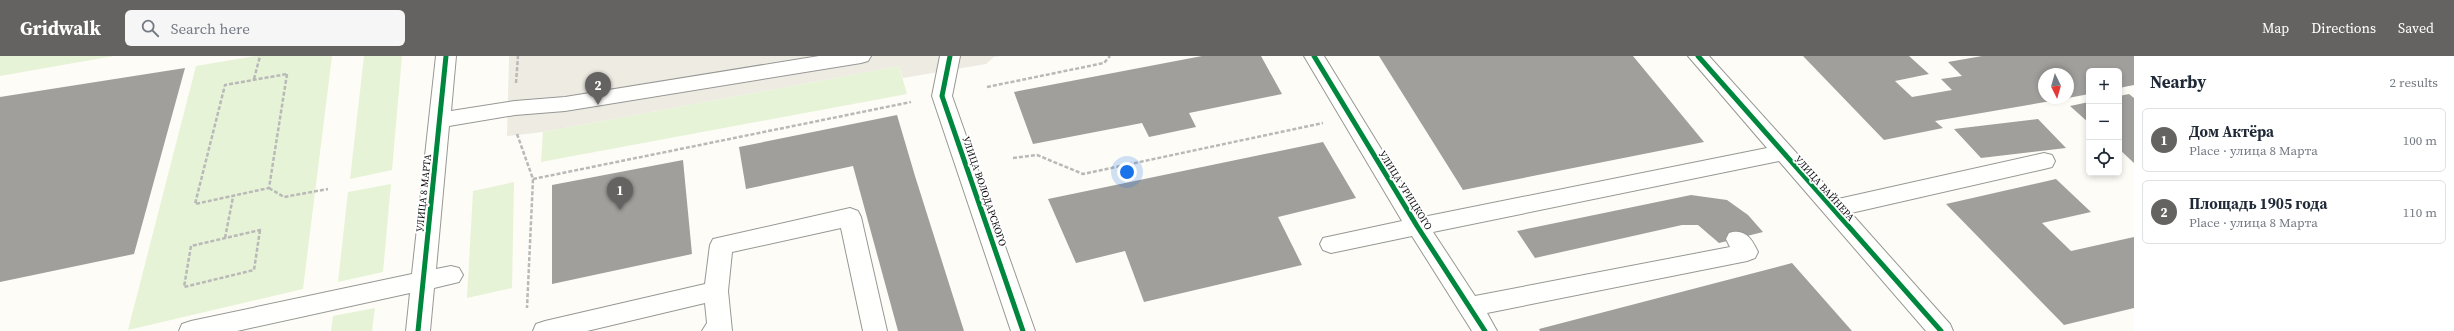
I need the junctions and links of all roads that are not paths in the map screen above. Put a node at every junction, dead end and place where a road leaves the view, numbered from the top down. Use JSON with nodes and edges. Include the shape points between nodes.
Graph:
{"nodes":[{"id":1,"x":446,"y":56,"type":"edge"},
{"id":2,"x":861,"y":56,"type":"edge"},
{"id":3,"x":950,"y":56,"type":"edge"},
{"id":4,"x":1314,"y":56,"type":"edge"},
{"id":5,"x":1698,"y":56,"type":"edge"},
{"id":6,"x":439,"y":120,"type":"junction"},
{"id":7,"x":1782,"y":153,"type":"junction"},
{"id":8,"x":2044,"y":161,"type":"dead end"},
{"id":9,"x":1833,"y":209,"type":"junction"},
{"id":10,"x":1418,"y":226,"type":"junction"},
{"id":11,"x":1737,"y":239,"type":"dead end"},
{"id":12,"x":1331,"y":244,"type":"dead end"},
{"id":13,"x":451,"y":275,"type":"dead end"},
{"id":14,"x":423,"y":279,"type":"junction"},
{"id":15,"x":716,"y":291,"type":"junction"},
{"id":16,"x":1470,"y":307,"type":"junction"},
{"id":17,"x":191,"y":331,"type":"edge"},
{"id":18,"x":418,"y":331,"type":"edge"},
{"id":19,"x":545,"y":331,"type":"edge"},
{"id":20,"x":714,"y":331,"type":"edge"},
{"id":21,"x":875,"y":331,"type":"edge"},
{"id":22,"x":1024,"y":331,"type":"edge"},
{"id":23,"x":1485,"y":331,"type":"edge"},
{"id":24,"x":1941,"y":331,"type":"edge"}],
"edges":[{"from":1,"to":6,"type":"street","name":"УЛИЦА 8 МАРТА"},
{"from":2,"to":6,"type":"street","via":[[565,104],[515,108]]},
{"from":3,"to":22,"type":"street","name":"УЛИЦА ВОЛОДАРСКОГО","via":[[942,96]]},
{"from":4,"to":10,"type":"street","name":"УЛИЦА УРИЦКОГО"},
{"from":5,"to":7,"type":"street","name":"УЛИЦА ВАЙНЕРА"},
{"from":6,"to":14,"type":"street","name":"УЛИЦА 8 МАРТА"},
{"from":7,"to":9,"type":"street","name":"УЛИЦА ВАЙНЕРА"},
{"from":7,"to":10,"type":"street"},
{"from":8,"to":9,"type":"street"},
{"from":9,"to":24,"type":"street","name":"УЛИЦА ВАЙНЕРА"},
{"from":10,"to":12,"type":"street"},
{"from":10,"to":16,"type":"street","name":"УЛИЦА УРИЦКОГО"},
{"from":11,"to":16,"type":"street","via":[[1747,252]]},
{"from":13,"to":14,"type":"street"},
{"from":14,"to":17,"type":"street"},
{"from":14,"to":18,"type":"street","name":"УЛИЦА 8 МАРТА"},
{"from":15,"to":19,"type":"street"},
{"from":15,"to":20,"type":"street","via":[[720,330]]},
{"from":15,"to":21,"type":"street","via":[[721,245],[850,217]]},
{"from":16,"to":23,"type":"street","name":"УЛИЦА УРИЦКОГО"}]}
